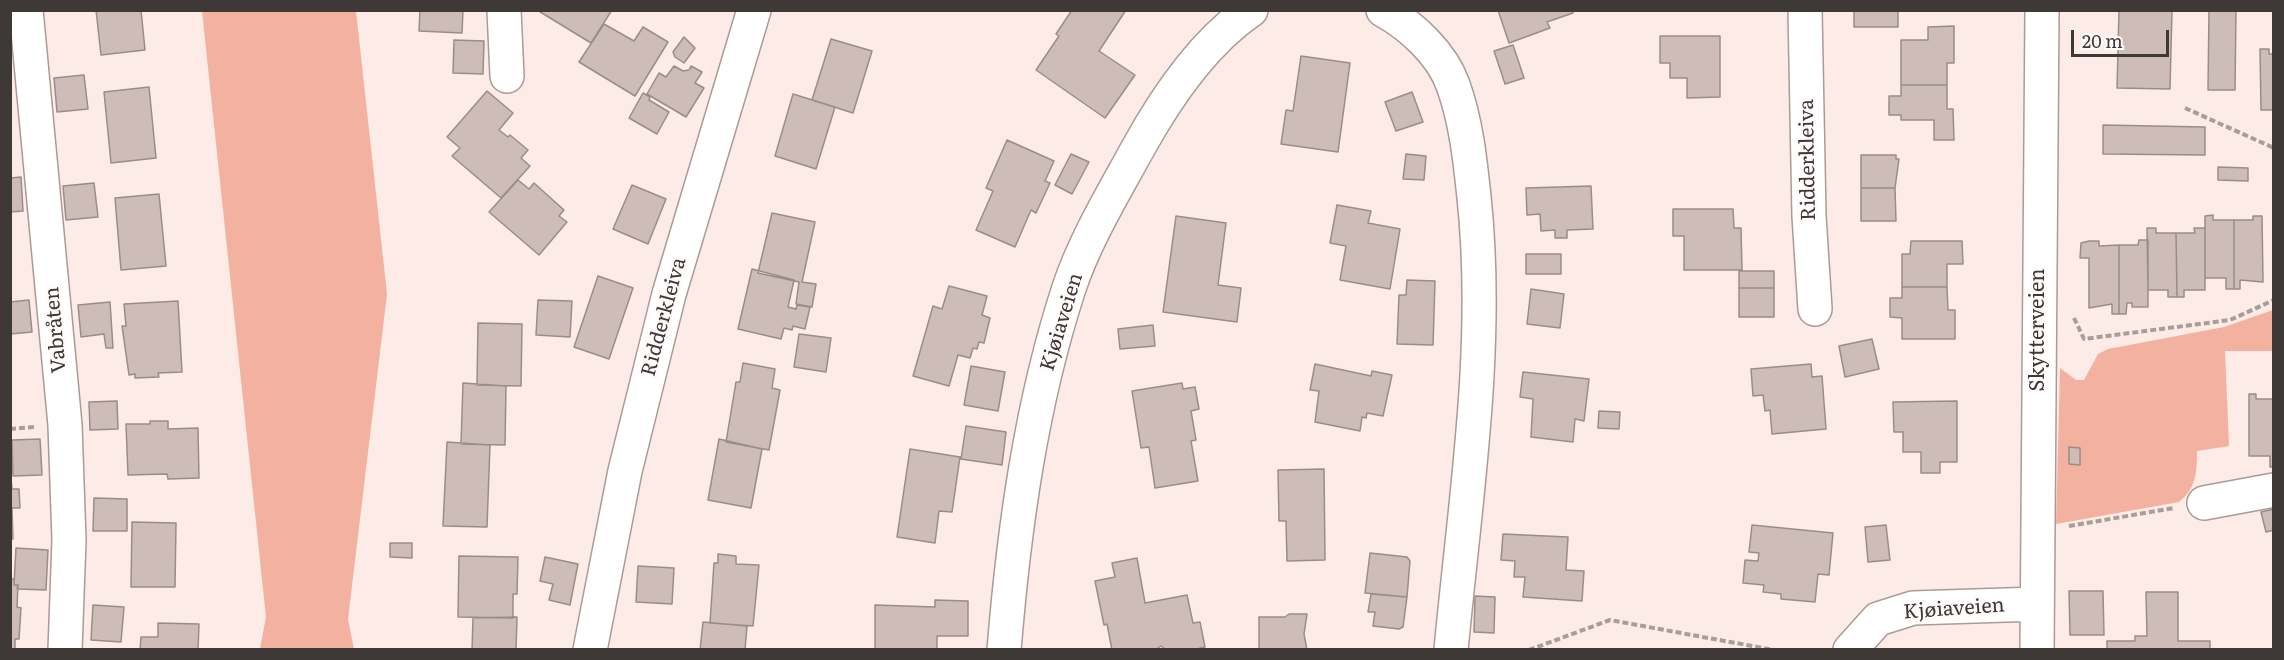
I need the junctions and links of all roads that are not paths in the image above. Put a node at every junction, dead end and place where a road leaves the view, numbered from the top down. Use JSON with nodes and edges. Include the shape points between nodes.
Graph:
{"nodes":[{"id":1,"x":27,"y":10,"type":"edge"},
{"id":2,"x":504,"y":10,"type":"edge"},
{"id":3,"x":754,"y":10,"type":"edge"},
{"id":4,"x":1251,"y":10,"type":"edge"},
{"id":5,"x":1383,"y":10,"type":"edge"},
{"id":6,"x":1805,"y":10,"type":"edge"},
{"id":7,"x":2042,"y":10,"type":"edge"},
{"id":8,"x":507,"y":76,"type":"dead end"},
{"id":9,"x":1815,"y":309,"type":"dead end"},
{"id":10,"x":2274,"y":490,"type":"edge"},
{"id":11,"x":2204,"y":503,"type":"road end"},
{"id":12,"x":2037,"y":604,"type":"junction"},
{"id":13,"x":595,"y":643,"type":"edge"},
{"id":14,"x":65,"y":650,"type":"edge"},
{"id":15,"x":1004,"y":650,"type":"edge"},
{"id":16,"x":1451,"y":650,"type":"edge"},
{"id":17,"x":1850,"y":650,"type":"edge"},
{"id":18,"x":2037,"y":650,"type":"edge"}],
"edges":[{"from":1,"to":14,"type":"street","name":"Vabråten","via":[[64,425],[69,540]]},
{"from":2,"to":8,"type":"street"},
{"from":3,"to":13,"type":"street","name":"Ridderkleiva","via":[[669,294],[625,471]]},
{"from":4,"to":15,"type":"street","name":"Kjøiaveien","via":[[1235,21],[1194,64],[1154,119],[1107,203],[1070,287],[1035,417]]},
{"from":5,"to":16,"type":"street","via":[[1412,29],[1433,52],[1453,84],[1469,146],[1477,218],[1478,363]]},
{"from":6,"to":9,"type":"street","name":"Ridderkleiva"},
{"from":7,"to":12,"type":"street","name":"Skytterveien"},
{"from":10,"to":11,"type":"street"},
{"from":12,"to":17,"type":"street","name":"Kjøiaveien","via":[[1913,608],[1878,619]]},
{"from":12,"to":18,"type":"street","name":"Skytterveien"}]}
